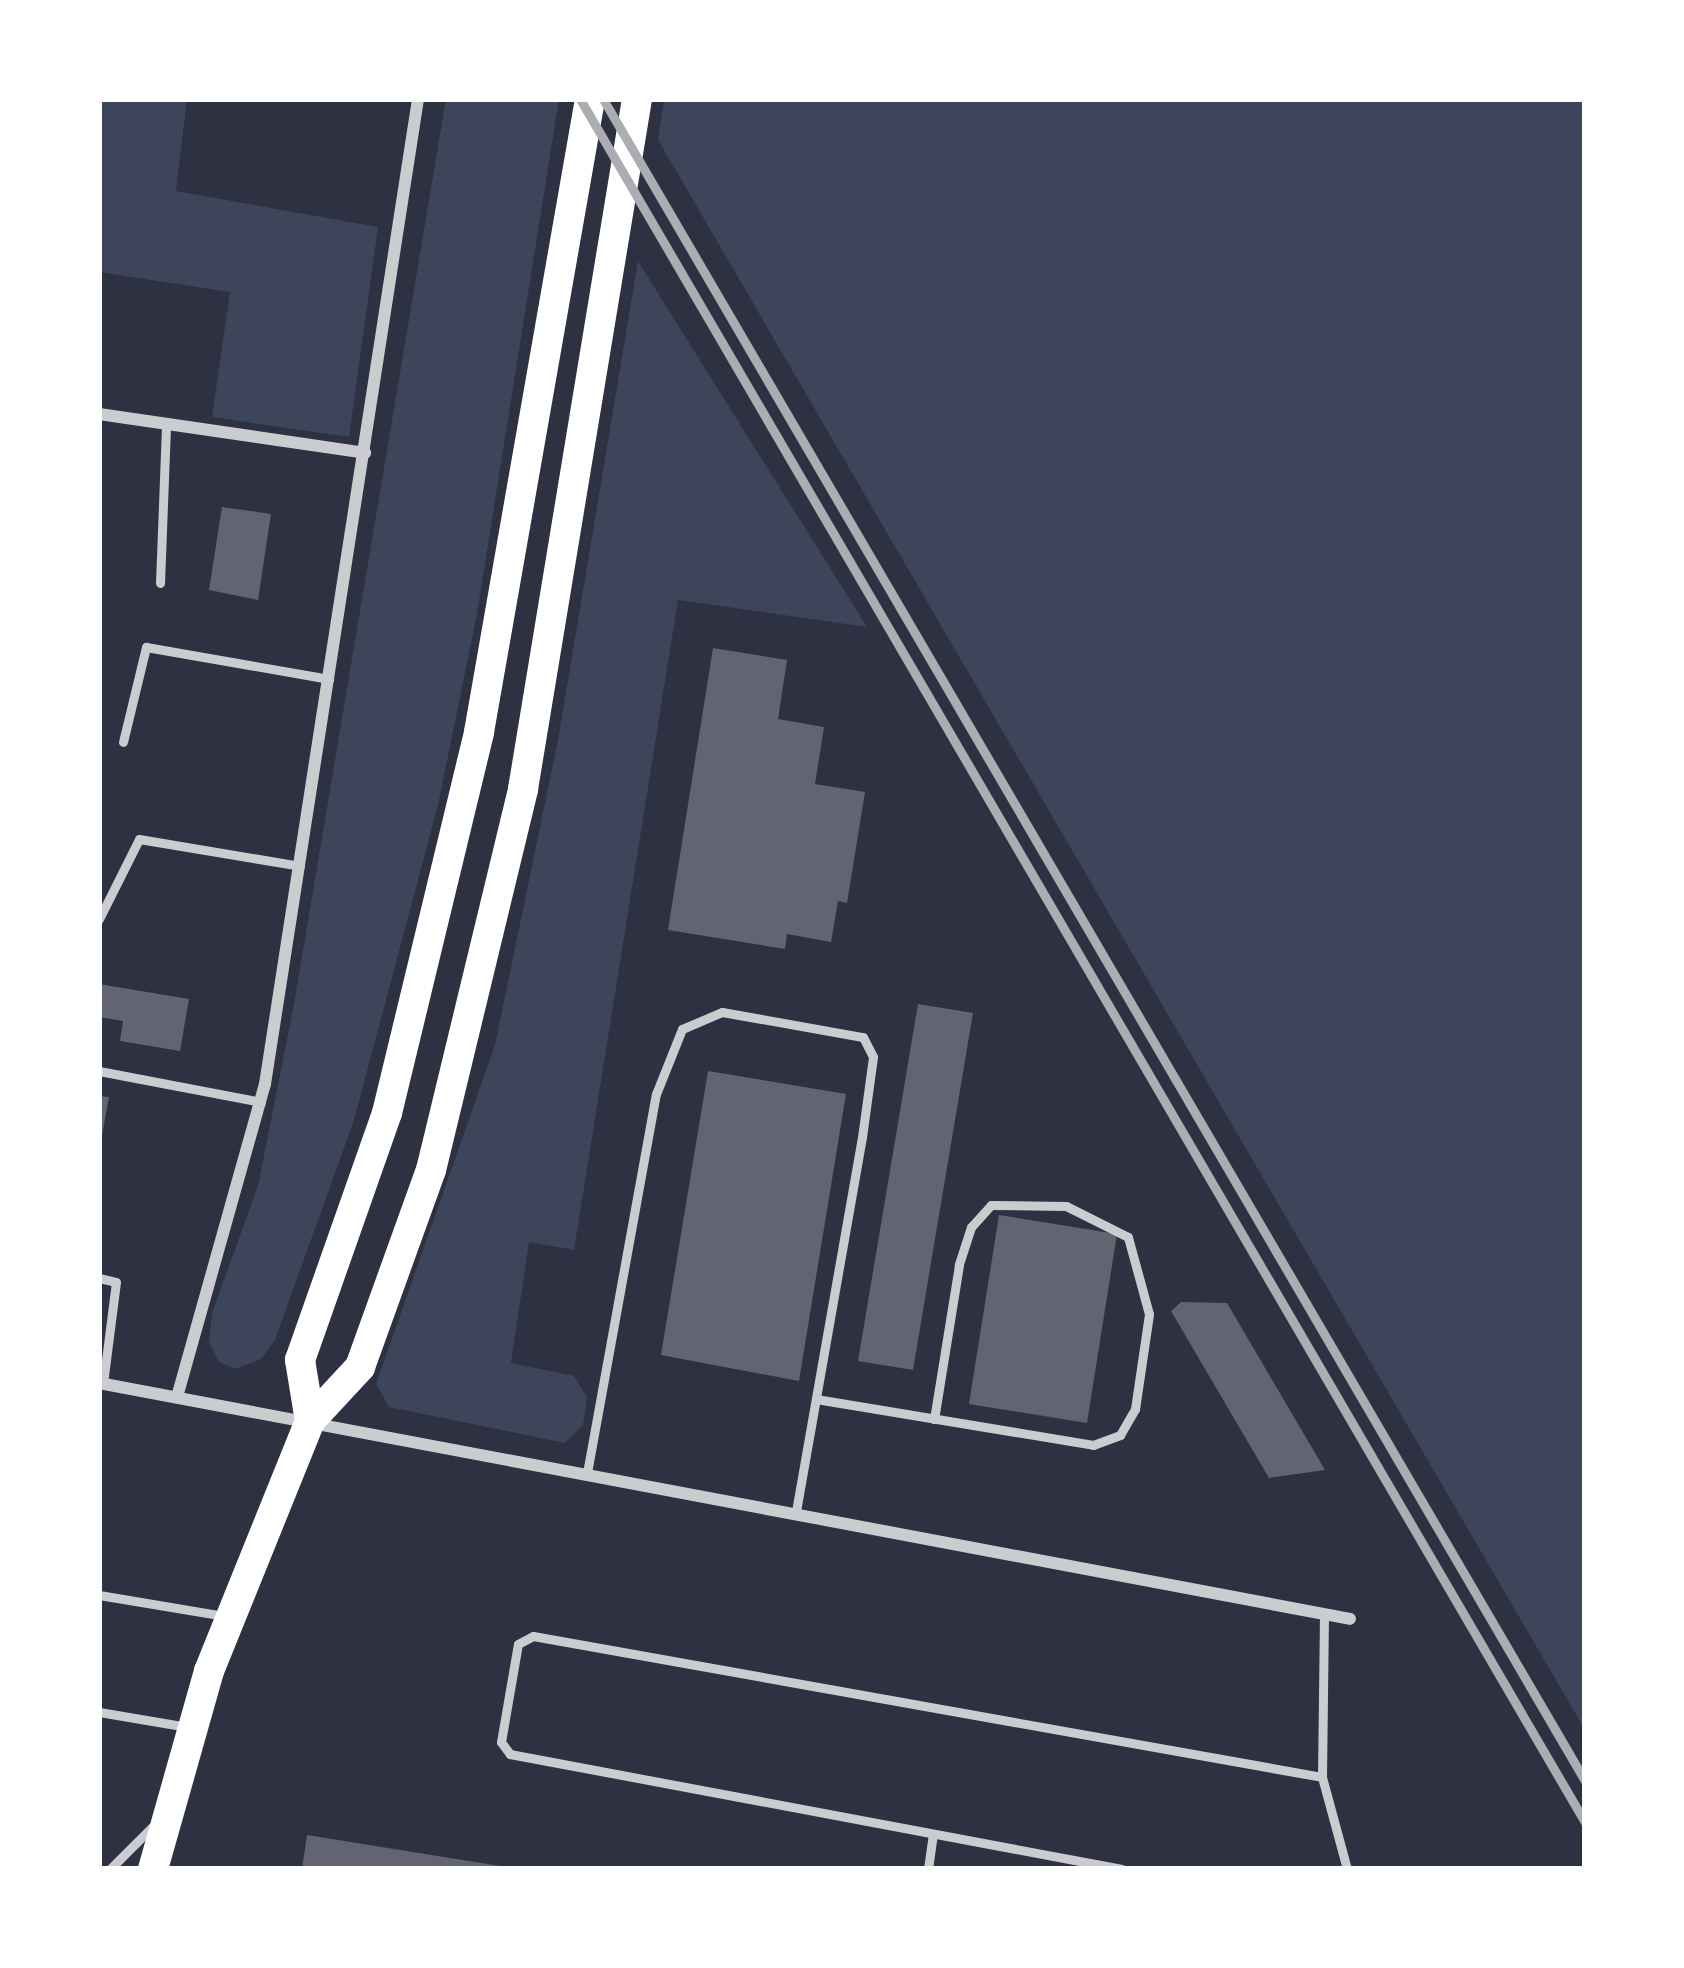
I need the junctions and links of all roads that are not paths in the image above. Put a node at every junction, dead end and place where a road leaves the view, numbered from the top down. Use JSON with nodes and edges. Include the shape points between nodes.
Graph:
{"nodes":[{"id":1,"x":418,"y":99,"type":"edge"},
{"id":2,"x":590,"y":99,"type":"edge"},
{"id":3,"x":637,"y":99,"type":"edge"},
{"id":4,"x":99,"y":414,"type":"edge"},
{"id":5,"x":166,"y":424,"type":"junction"},
{"id":6,"x":365,"y":454,"type":"junction"},
{"id":7,"x":160,"y":583,"type":"dead end"},
{"id":8,"x":329,"y":679,"type":"junction"},
{"id":9,"x":123,"y":742,"type":"dead end"},
{"id":10,"x":300,"y":866,"type":"junction"},
{"id":11,"x":99,"y":919,"type":"edge"},
{"id":12,"x":99,"y":1071,"type":"edge"},
{"id":13,"x":261,"y":1102,"type":"junction"},
{"id":14,"x":99,"y":1278,"type":"edge"},
{"id":15,"x":101,"y":1383,"type":"edge"},
{"id":16,"x":177,"y":1396,"type":"junction"},
{"id":17,"x":815,"y":1399,"type":"junction"},
{"id":18,"x":934,"y":1419,"type":"junction"},
{"id":19,"x":310,"y":1421,"type":"junction"},
{"id":20,"x":587,"y":1473,"type":"junction"},
{"id":21,"x":796,"y":1513,"type":"junction"},
{"id":22,"x":99,"y":1595,"type":"edge"},
{"id":23,"x":1324,"y":1614,"type":"junction"},
{"id":24,"x":231,"y":1617,"type":"junction"},
{"id":25,"x":1350,"y":1619,"type":"dead end"},
{"id":26,"x":99,"y":1712,"type":"edge"},
{"id":27,"x":192,"y":1728,"type":"junction"},
{"id":28,"x":1322,"y":1777,"type":"junction"},
{"id":29,"x":166,"y":1813,"type":"junction"},
{"id":30,"x":933,"y":1834,"type":"junction"},
{"id":31,"x":110,"y":1869,"type":"edge"},
{"id":32,"x":153,"y":1869,"type":"edge"},
{"id":33,"x":928,"y":1869,"type":"edge"},
{"id":34,"x":1122,"y":1869,"type":"edge"},
{"id":35,"x":1347,"y":1869,"type":"edge"}],
"edges":[{"from":1,"to":6,"type":"street"},
{"from":2,"to":19,"type":"main road","via":[[433,945],[388,1113],[300,1360]]},
{"from":3,"to":19,"type":"main road","via":[[523,789],[477,1001],[431,1170],[361,1367]]},
{"from":4,"to":5,"type":"street"},
{"from":5,"to":6,"type":"street"},
{"from":5,"to":7,"type":"lane"},
{"from":6,"to":8,"type":"street"},
{"from":8,"to":9,"type":"lane","via":[[146,647]]},
{"from":8,"to":10,"type":"street"},
{"from":10,"to":11,"type":"lane","via":[[139,839]]},
{"from":10,"to":13,"type":"street"},
{"from":12,"to":13,"type":"lane"},
{"from":13,"to":16,"type":"street"},
{"from":14,"to":15,"type":"lane","via":[[116,1282]]},
{"from":15,"to":16,"type":"street"},
{"from":16,"to":19,"type":"street"},
{"from":17,"to":18,"type":"lane"},
{"from":17,"to":20,"type":"lane","via":[[873,1057],[863,1037],[722,1012],[682,1029],[656,1094]]},
{"from":17,"to":21,"type":"lane"},
{"from":18,"to":18,"type":"lane","via":[[1093,1445],[1120,1435],[1135,1409],[1150,1314],[1127,1237],[1101,1217],[1066,1207],[991,1205],[971,1227],[958,1265]]},
{"from":19,"to":20,"type":"street"},
{"from":19,"to":24,"type":"main road"},
{"from":20,"to":21,"type":"street"},
{"from":21,"to":23,"type":"street"},
{"from":22,"to":24,"type":"lane"},
{"from":23,"to":25,"type":"street"},
{"from":23,"to":28,"type":"lane"},
{"from":24,"to":27,"type":"main road"},
{"from":26,"to":27,"type":"lane"},
{"from":27,"to":29,"type":"main road"},
{"from":28,"to":30,"type":"lane","via":[[533,1636],[518,1644],[500,1742],[510,1754]]},
{"from":28,"to":35,"type":"lane"},
{"from":29,"to":31,"type":"lane"},
{"from":29,"to":32,"type":"main road"},
{"from":30,"to":33,"type":"lane"},
{"from":30,"to":34,"type":"lane"}]}
